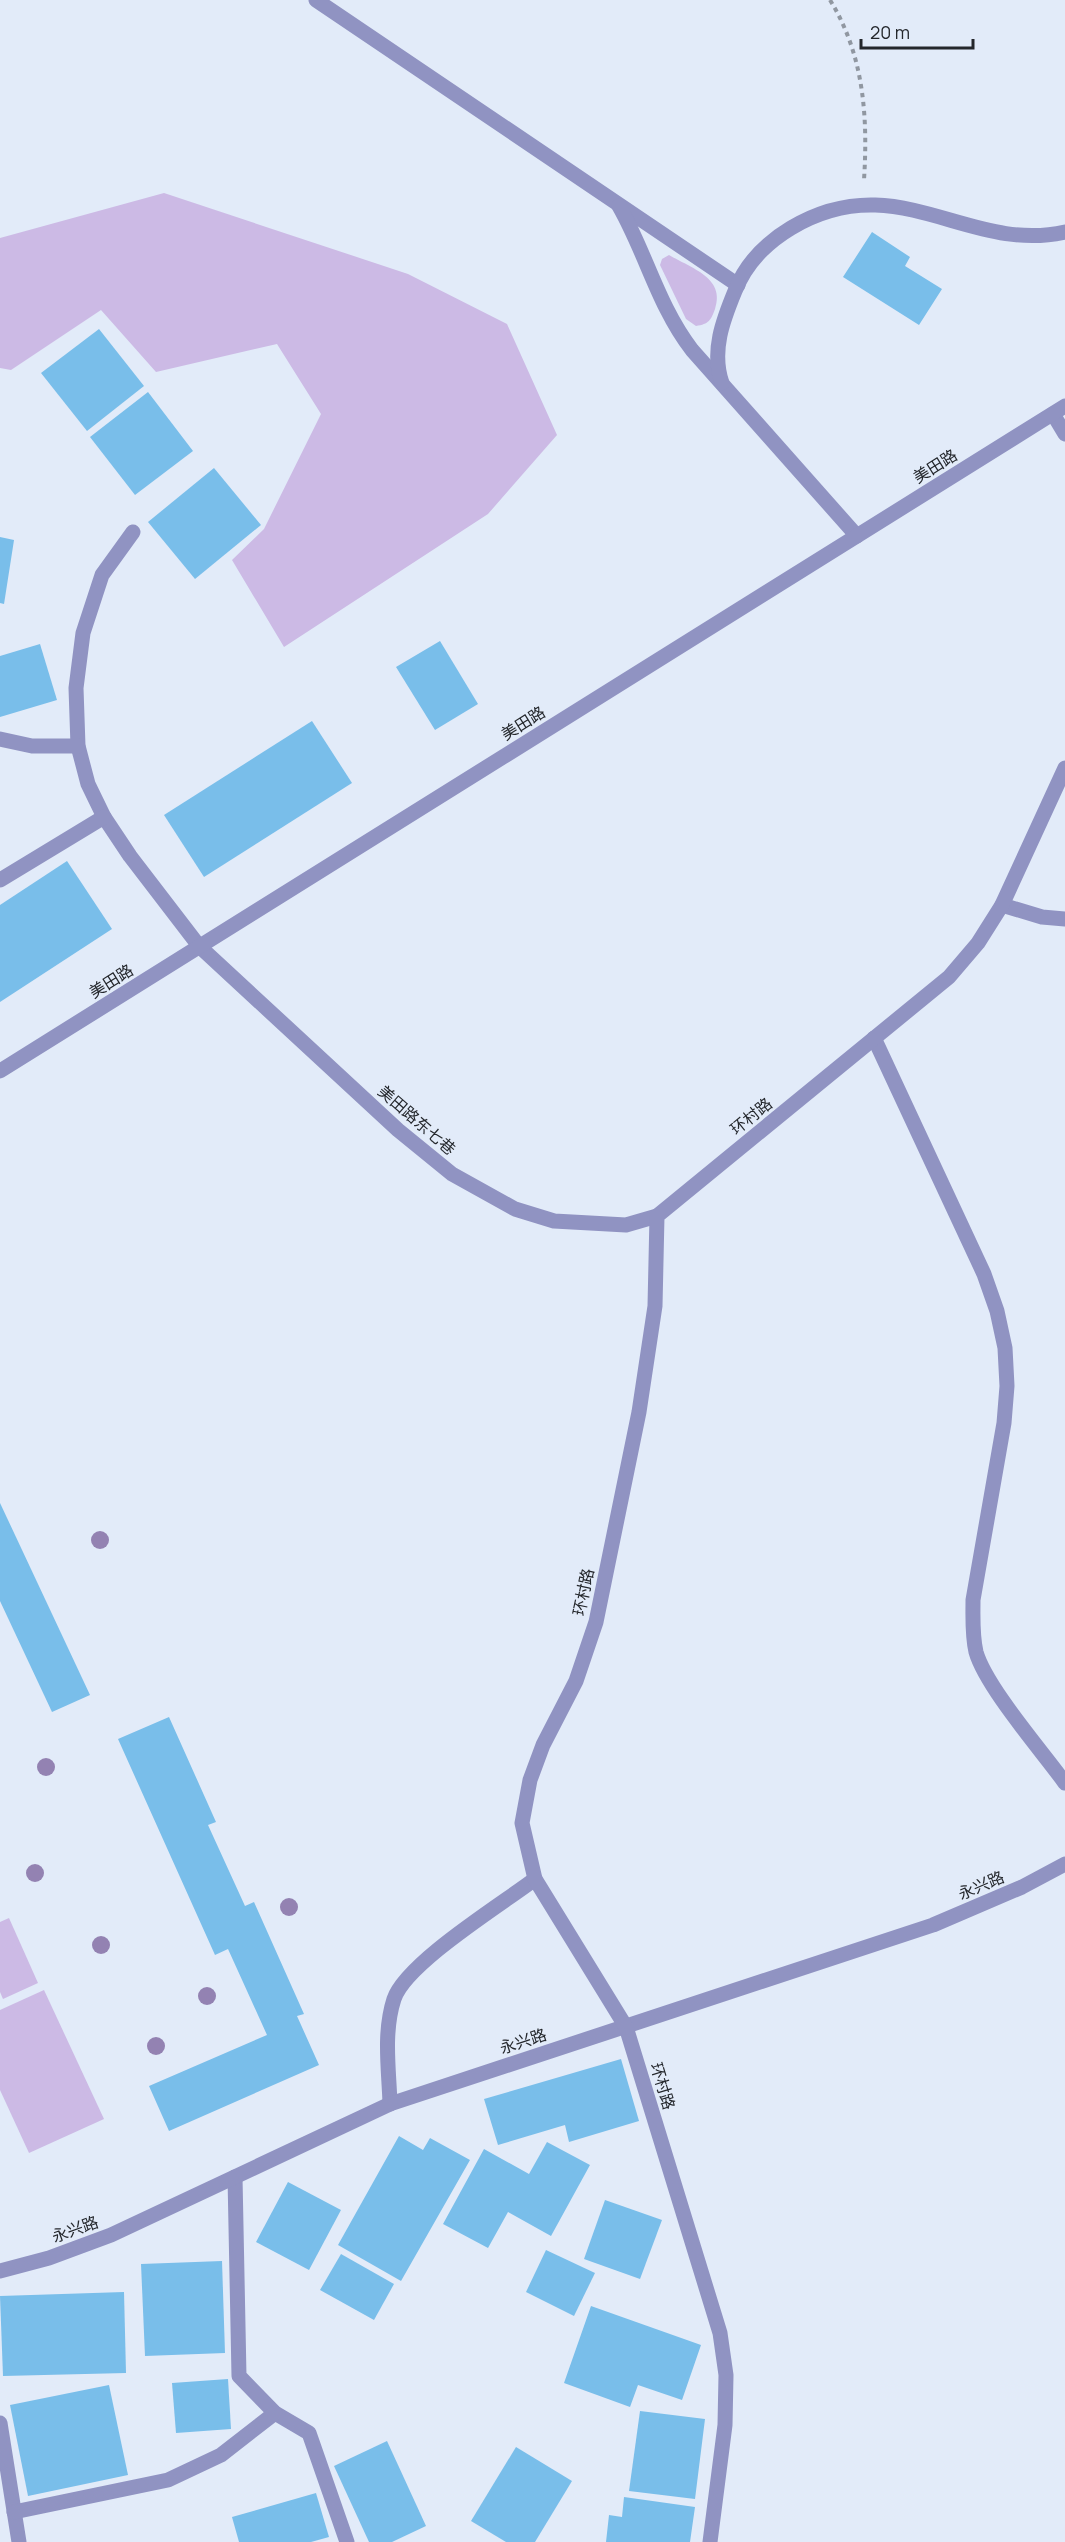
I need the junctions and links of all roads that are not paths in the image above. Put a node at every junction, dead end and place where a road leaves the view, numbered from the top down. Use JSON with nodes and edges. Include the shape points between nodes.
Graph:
{"nodes":[{"id":1,"x":316,"y":0,"type":"edge"},
{"id":2,"x":617,"y":203,"type":"junction"},
{"id":3,"x":1065,"y":232,"type":"edge"},
{"id":4,"x":738,"y":285,"type":"junction"},
{"id":5,"x":722,"y":383,"type":"junction"},
{"id":6,"x":1059,"y":410,"type":"edge"},
{"id":7,"x":1065,"y":434,"type":"edge"},
{"id":8,"x":133,"y":532,"type":"dead end"},
{"id":9,"x":857,"y":536,"type":"junction"},
{"id":10,"x":0,"y":739,"type":"edge"},
{"id":11,"x":78,"y":746,"type":"junction"},
{"id":12,"x":1065,"y":768,"type":"edge"},
{"id":13,"x":104,"y":817,"type":"junction"},
{"id":14,"x":0,"y":880,"type":"edge"},
{"id":15,"x":1002,"y":905,"type":"junction"},
{"id":16,"x":1065,"y":919,"type":"edge"},
{"id":17,"x":199,"y":946,"type":"junction"},
{"id":18,"x":874,"y":1038,"type":"junction"},
{"id":19,"x":0,"y":1071,"type":"edge"},
{"id":20,"x":657,"y":1216,"type":"junction"},
{"id":21,"x":1065,"y":1783,"type":"edge"},
{"id":22,"x":1065,"y":1864,"type":"edge"},
{"id":23,"x":535,"y":1879,"type":"junction"},
{"id":24,"x":626,"y":2027,"type":"junction"},
{"id":25,"x":390,"y":2104,"type":"junction"},
{"id":26,"x":235,"y":2177,"type":"junction"},
{"id":27,"x":0,"y":2271,"type":"edge"},
{"id":28,"x":275,"y":2413,"type":"junction"},
{"id":29,"x":0,"y":2423,"type":"edge"},
{"id":30,"x":14,"y":2512,"type":"junction"},
{"id":31,"x":19,"y":2542,"type":"edge"},
{"id":32,"x":347,"y":2542,"type":"edge"},
{"id":33,"x":710,"y":2542,"type":"edge"}],
"edges":[{"from":1,"to":2,"type":"street"},
{"from":2,"to":4,"type":"street"},
{"from":2,"to":5,"type":"street","via":[[672,323]]},
{"from":3,"to":4,"type":"street","via":[[1020,235],[914,209],[863,204],[830,211],[784,232],[756,255]]},
{"from":4,"to":5,"type":"street","via":[[718,342],[717,370]]},
{"from":5,"to":9,"type":"street"},
{"from":6,"to":7,"type":"street"},
{"from":6,"to":9,"type":"street","name":"美田路"},
{"from":8,"to":11,"type":"street","name":"美田路东七巷","via":[[102,575],[83,633],[76,688]]},
{"from":9,"to":17,"type":"street","name":"美田路"},
{"from":10,"to":11,"type":"street","via":[[32,746]]},
{"from":11,"to":13,"type":"street","name":"美田路东七巷","via":[[88,784]]},
{"from":12,"to":15,"type":"street","name":"环村路"},
{"from":13,"to":14,"type":"street"},
{"from":13,"to":17,"type":"street","name":"美田路东七巷"},
{"from":15,"to":16,"type":"street","via":[[1042,917]]},
{"from":15,"to":18,"type":"street","name":"环村路","via":[[978,943],[949,977]]},
{"from":17,"to":19,"type":"street","name":"美田路"},
{"from":17,"to":20,"type":"street","name":"美田路东七巷","via":[[398,1130],[452,1174],[514,1209],[554,1221],[626,1225]]},
{"from":18,"to":20,"type":"street","name":"环村路"},
{"from":18,"to":21,"type":"street","via":[[984,1274],[1005,1348],[1004,1423],[973,1600],[976,1652],[988,1678]]},
{"from":20,"to":23,"type":"street","name":"环村路","via":[[655,1306],[639,1412],[596,1622],[576,1681],[530,1780],[522,1823]]},
{"from":22,"to":24,"type":"street","name":"永兴路","via":[[933,1925]]},
{"from":23,"to":24,"type":"street","name":"环村路"},
{"from":23,"to":25,"type":"street","via":[[417,1966],[394,1997],[387,2032]]},
{"from":24,"to":25,"type":"street","name":"永兴路"},
{"from":24,"to":33,"type":"street","name":"环村路","via":[[720,2333],[726,2375],[725,2425]]},
{"from":25,"to":26,"type":"street","name":"永兴路"},
{"from":26,"to":27,"type":"street","name":"永兴路","via":[[111,2235]]},
{"from":26,"to":28,"type":"street","via":[[239,2376]]},
{"from":28,"to":30,"type":"street","via":[[221,2455],[168,2480]]},
{"from":28,"to":32,"type":"street","via":[[309,2433]]},
{"from":29,"to":30,"type":"street"},
{"from":30,"to":31,"type":"street"}]}
